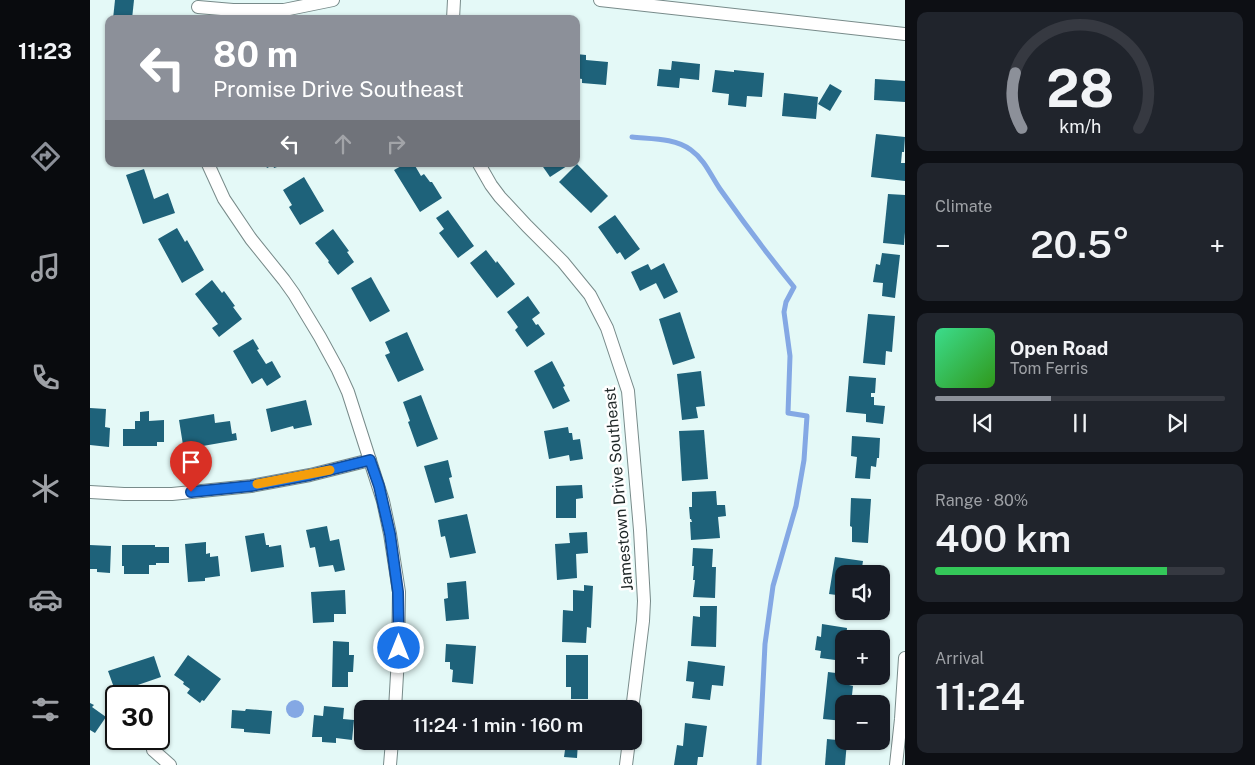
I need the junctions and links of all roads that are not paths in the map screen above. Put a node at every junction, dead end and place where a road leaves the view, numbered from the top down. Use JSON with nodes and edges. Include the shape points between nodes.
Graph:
{"nodes":[{"id":1,"x":333,"y":0,"type":"edge"},
{"id":2,"x":454,"y":0,"type":"edge"},
{"id":3,"x":600,"y":0,"type":"edge"},
{"id":4,"x":198,"y":8,"type":"edge"},
{"id":5,"x":453,"y":15,"type":"edge"},
{"id":6,"x":905,"y":34,"type":"edge"},
{"id":7,"x":209,"y":167,"type":"edge"},
{"id":8,"x":481,"y":167,"type":"edge"},
{"id":9,"x":370,"y":460,"type":"junction"},
{"id":10,"x":90,"y":492,"type":"edge"},
{"id":11,"x":905,"y":658,"type":"edge"},
{"id":12,"x":396,"y":700,"type":"edge"},
{"id":13,"x":633,"y":700,"type":"edge"},
{"id":14,"x":153,"y":750,"type":"dead end"},
{"id":15,"x":391,"y":750,"type":"edge"},
{"id":16,"x":628,"y":750,"type":"edge"},
{"id":17,"x":170,"y":765,"type":"edge"},
{"id":18,"x":390,"y":765,"type":"edge"},
{"id":19,"x":626,"y":765,"type":"edge"},
{"id":20,"x":896,"y":765,"type":"edge"}],
"edges":[{"from":1,"to":4,"type":"street","via":[[284,10]]},
{"from":2,"to":5,"type":"street"},
{"from":3,"to":6,"type":"street"},
{"from":7,"to":9,"type":"street","via":[[224,199],[284,280],[320,337],[348,392]]},
{"from":8,"to":13,"type":"street","name":"Jamestown Drive Southeast","via":[[500,197],[590,295],[607,328],[628,391],[644,601]]},
{"from":9,"to":10,"type":"street","via":[[251,486],[172,494]]},
{"from":9,"to":12,"type":"street","via":[[388,526],[398,592]]},
{"from":11,"to":20,"type":"street"},
{"from":14,"to":17,"type":"street"},
{"from":15,"to":18,"type":"street"},
{"from":16,"to":19,"type":"street"}]}
